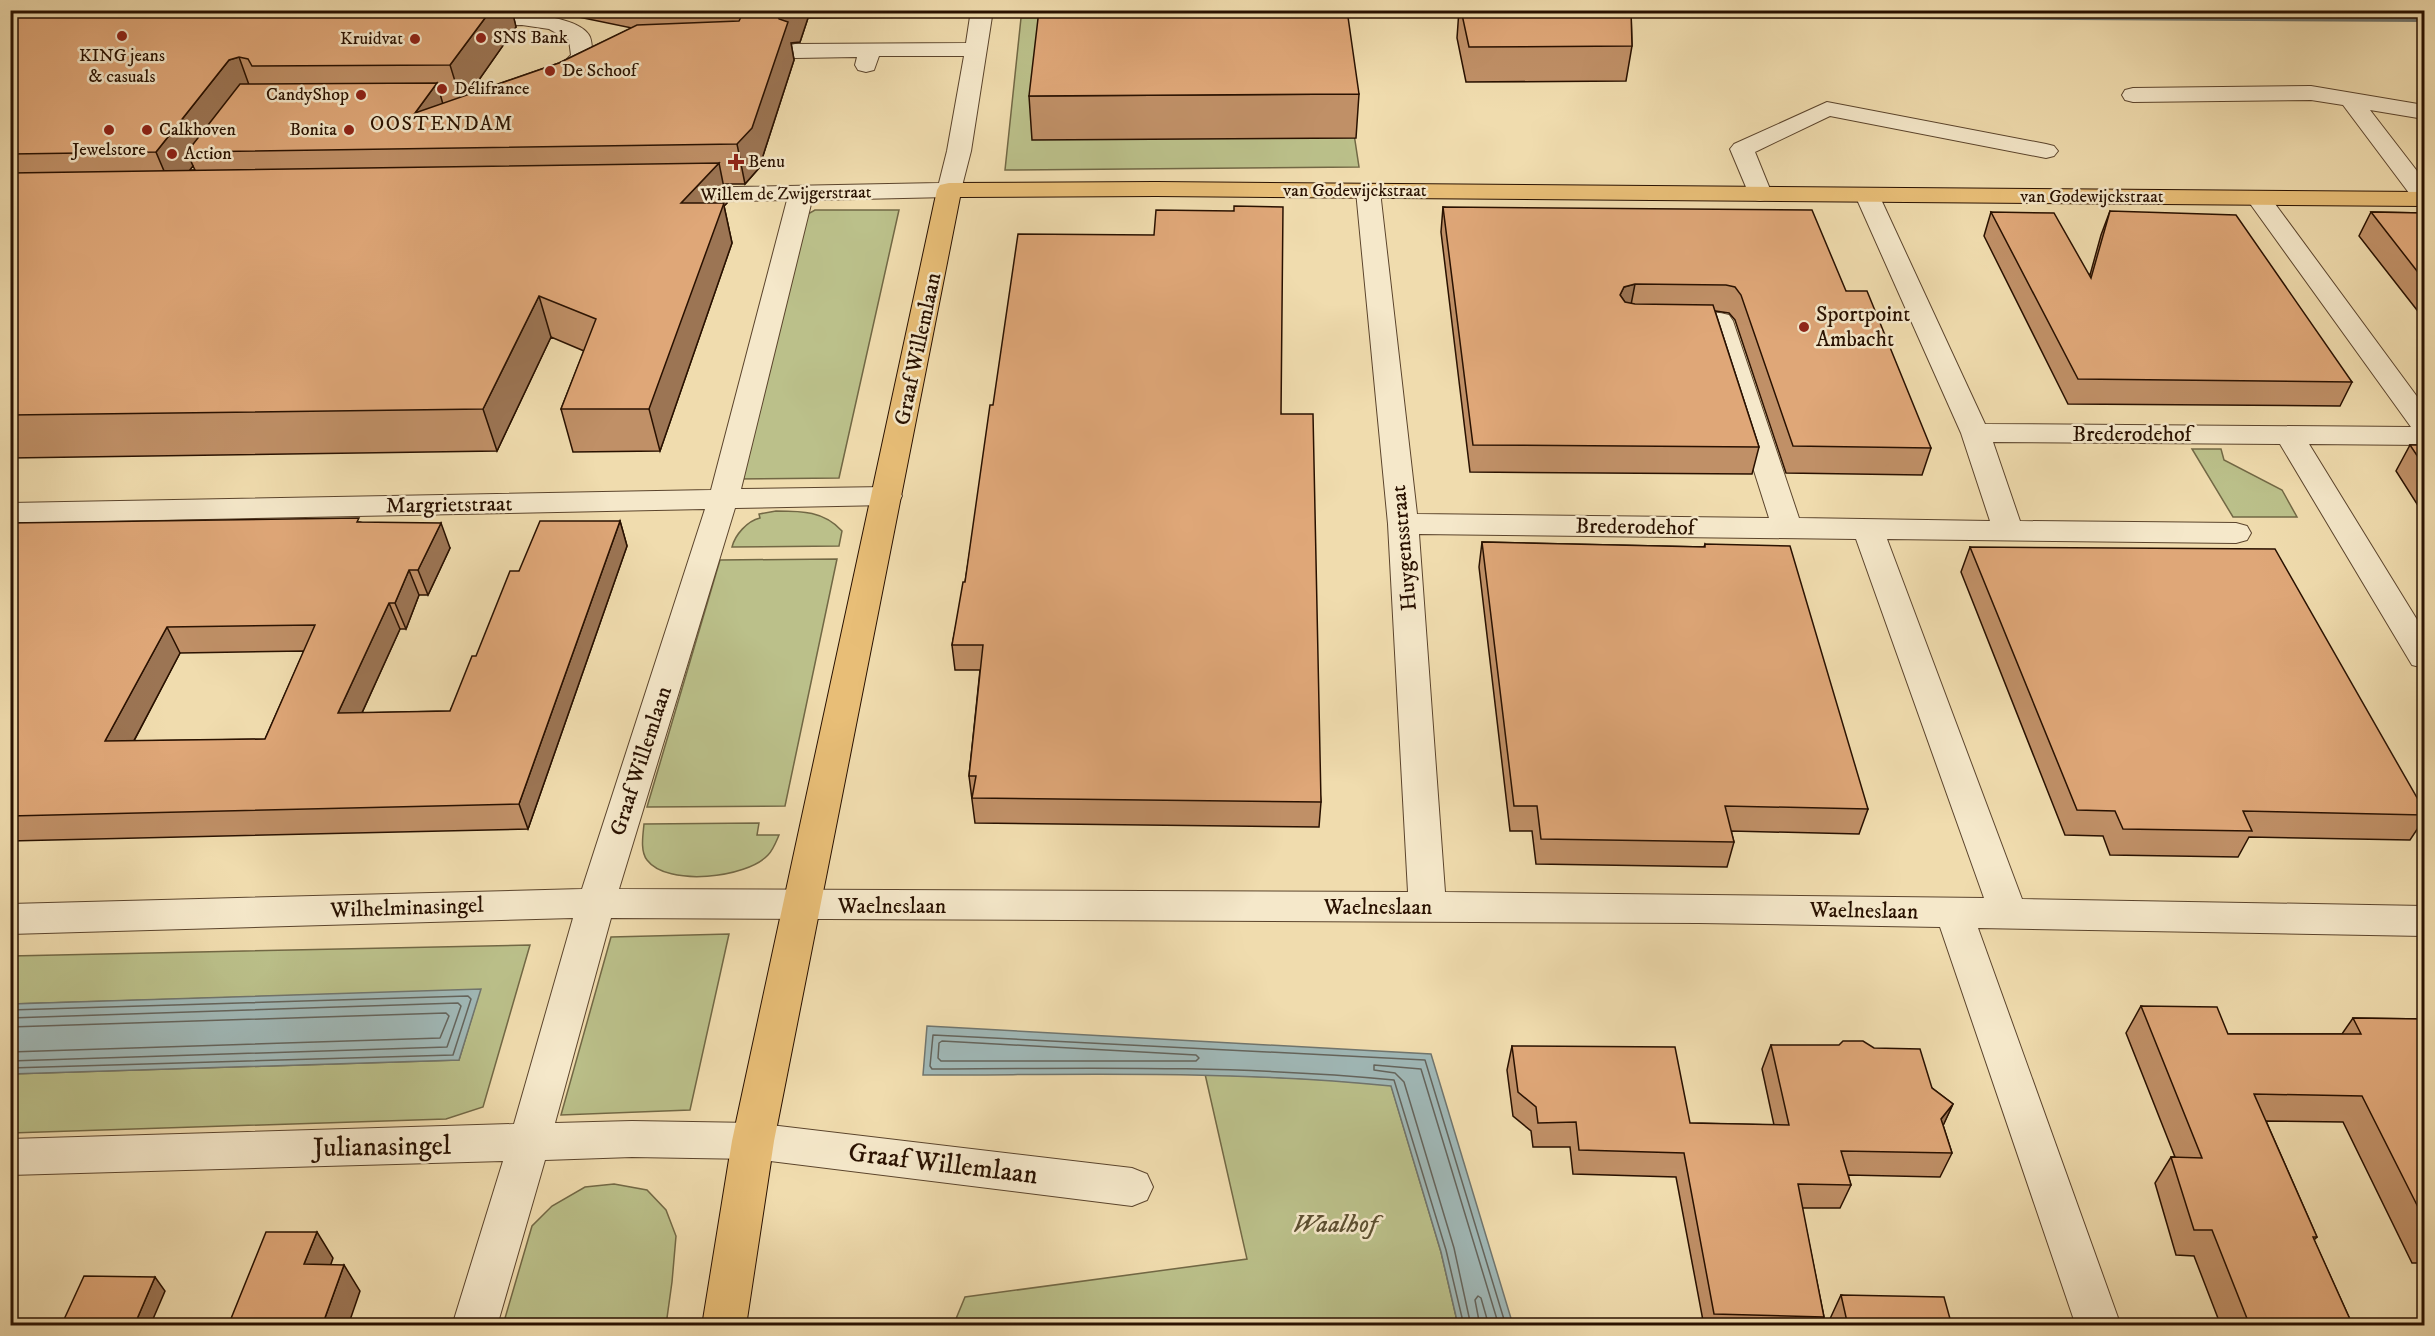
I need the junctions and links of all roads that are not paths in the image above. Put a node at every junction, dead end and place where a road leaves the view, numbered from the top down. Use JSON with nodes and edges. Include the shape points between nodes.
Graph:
{"nodes":[{"id":1,"x":982,"y":10,"type":"edge"},
{"id":2,"x":450,"y":20,"type":"edge"},
{"id":3,"x":976,"y":49,"type":"junction"},
{"id":4,"x":795,"y":51,"type":"dead end"},
{"id":5,"x":606,"y":55,"type":"edge"},
{"id":6,"x":582,"y":56,"type":"junction"},
{"id":7,"x":532,"y":94,"type":"edge"},
{"id":8,"x":2133,"y":95,"type":"dead end"},
{"id":9,"x":2349,"y":98,"type":"junction"},
{"id":10,"x":2424,"y":112,"type":"edge"},
{"id":11,"x":2046,"y":151,"type":"dead end"},
{"id":12,"x":949,"y":190,"type":"junction"},
{"id":13,"x":1368,"y":191,"type":"junction"},
{"id":14,"x":801,"y":194,"type":"junction"},
{"id":15,"x":1760,"y":194,"type":"junction"},
{"id":16,"x":1867,"y":195,"type":"junction"},
{"id":17,"x":662,"y":196,"type":"edge"},
{"id":18,"x":2258,"y":198,"type":"junction"},
{"id":19,"x":2424,"y":198,"type":"edge"},
{"id":20,"x":1653,"y":321,"type":"edge"},
{"id":21,"x":2424,"y":425,"type":"edge"},
{"id":22,"x":1975,"y":433,"type":"junction"},
{"id":23,"x":2290,"y":436,"type":"junction"},
{"id":24,"x":2424,"y":436,"type":"edge"},
{"id":25,"x":887,"y":496,"type":"junction"},
{"id":26,"x":723,"y":500,"type":"junction"},
{"id":27,"x":10,"y":513,"type":"edge"},
{"id":28,"x":1403,"y":524,"type":"junction"},
{"id":29,"x":1787,"y":528,"type":"junction"},
{"id":30,"x":1868,"y":529,"type":"junction"},
{"id":31,"x":2008,"y":529,"type":"junction"},
{"id":32,"x":2236,"y":533,"type":"dead end"},
{"id":33,"x":2424,"y":657,"type":"edge"},
{"id":34,"x":596,"y":903,"type":"junction"},
{"id":35,"x":803,"y":905,"type":"junction"},
{"id":36,"x":1427,"y":907,"type":"junction"},
{"id":37,"x":2008,"y":912,"type":"junction"},
{"id":38,"x":1954,"y":913,"type":"junction"},
{"id":39,"x":10,"y":919,"type":"edge"},
{"id":40,"x":2424,"y":921,"type":"edge"},
{"id":41,"x":753,"y":1141,"type":"junction"},
{"id":42,"x":529,"y":1143,"type":"junction"},
{"id":43,"x":10,"y":1157,"type":"edge"},
{"id":44,"x":1132,"y":1187,"type":"dead end"},
{"id":45,"x":474,"y":1326,"type":"edge"},
{"id":46,"x":724,"y":1326,"type":"edge"},
{"id":47,"x":2099,"y":1326,"type":"edge"}],
"edges":[{"from":1,"to":3,"type":"street","name":"Graaf Willemlaan"},
{"from":2,"to":6,"type":"street","via":[[522,19],[554,23],[579,37]]},
{"from":3,"to":4,"type":"street","via":[[868,58]]},
{"from":3,"to":12,"type":"street","name":"Graaf Willemlaan"},
{"from":5,"to":6,"type":"street"},
{"from":6,"to":7,"type":"street","via":[[561,80]]},
{"from":8,"to":9,"type":"street","via":[[2311,93]]},
{"from":9,"to":10,"type":"street"},
{"from":9,"to":19,"type":"street","name":"van Godewijckstraat"},
{"from":11,"to":15,"type":"street","via":[[1827,109],[1742,149]]},
{"from":12,"to":13,"type":"main road","name":"van Godewijckstraat"},
{"from":12,"to":14,"type":"street","name":"Willem de Zwijgerstraat"},
{"from":12,"to":25,"type":"main road","name":"Graaf Willemlaan"},
{"from":13,"to":15,"type":"main road","name":"van Godewijckstraat"},
{"from":13,"to":28,"type":"street","name":"Huygensstraat"},
{"from":14,"to":17,"type":"street","name":"Willem de Zwijgerstraat"},
{"from":14,"to":26,"type":"street","name":"Graaf Willemlaan"},
{"from":15,"to":16,"type":"main road","name":"van Godewijckstraat"},
{"from":16,"to":18,"type":"main road","name":"van Godewijckstraat"},
{"from":16,"to":22,"type":"street"},
{"from":18,"to":19,"type":"main road","name":"van Godewijckstraat"},
{"from":18,"to":21,"type":"street"},
{"from":20,"to":29,"type":"street","via":[[1720,321]]},
{"from":22,"to":23,"type":"street","name":"Brederodehof"},
{"from":22,"to":31,"type":"street"},
{"from":23,"to":24,"type":"street","name":"Brederodehof"},
{"from":23,"to":33,"type":"street"},
{"from":25,"to":26,"type":"street","name":"Margrietstraat"},
{"from":25,"to":35,"type":"main road","name":"Graaf Willemlaan"},
{"from":26,"to":27,"type":"street","name":"Margrietstraat"},
{"from":26,"to":34,"type":"street","name":"Graaf Willemlaan"},
{"from":28,"to":29,"type":"street","name":"Brederodehof"},
{"from":28,"to":36,"type":"street","name":"Huygensstraat"},
{"from":29,"to":30,"type":"street","name":"Brederodehof"},
{"from":30,"to":31,"type":"street","name":"Brederodehof"},
{"from":30,"to":37,"type":"street"},
{"from":31,"to":32,"type":"street","name":"Brederodehof"},
{"from":34,"to":35,"type":"street","name":"Wilhelminasingel"},
{"from":34,"to":39,"type":"street","name":"Wilhelminasingel"},
{"from":34,"to":42,"type":"street","name":"Graaf Willemlaan"},
{"from":35,"to":36,"type":"street","name":"Waelneslaan"},
{"from":35,"to":41,"type":"main road","name":"Graaf Willemlaan"},
{"from":36,"to":38,"type":"street","name":"Waelneslaan"},
{"from":37,"to":38,"type":"street","name":"Waelneslaan"},
{"from":37,"to":40,"type":"street","name":"Waelneslaan"},
{"from":38,"to":47,"type":"street"},
{"from":41,"to":42,"type":"street","name":"Julianasingel","via":[[632,1139]]},
{"from":41,"to":44,"type":"street","name":"Graaf Willemlaan"},
{"from":41,"to":46,"type":"main road","name":"Graaf Willemlaan"},
{"from":42,"to":43,"type":"street","name":"Julianasingel"},
{"from":42,"to":45,"type":"street","name":"Graaf Willemlaan"}]}
